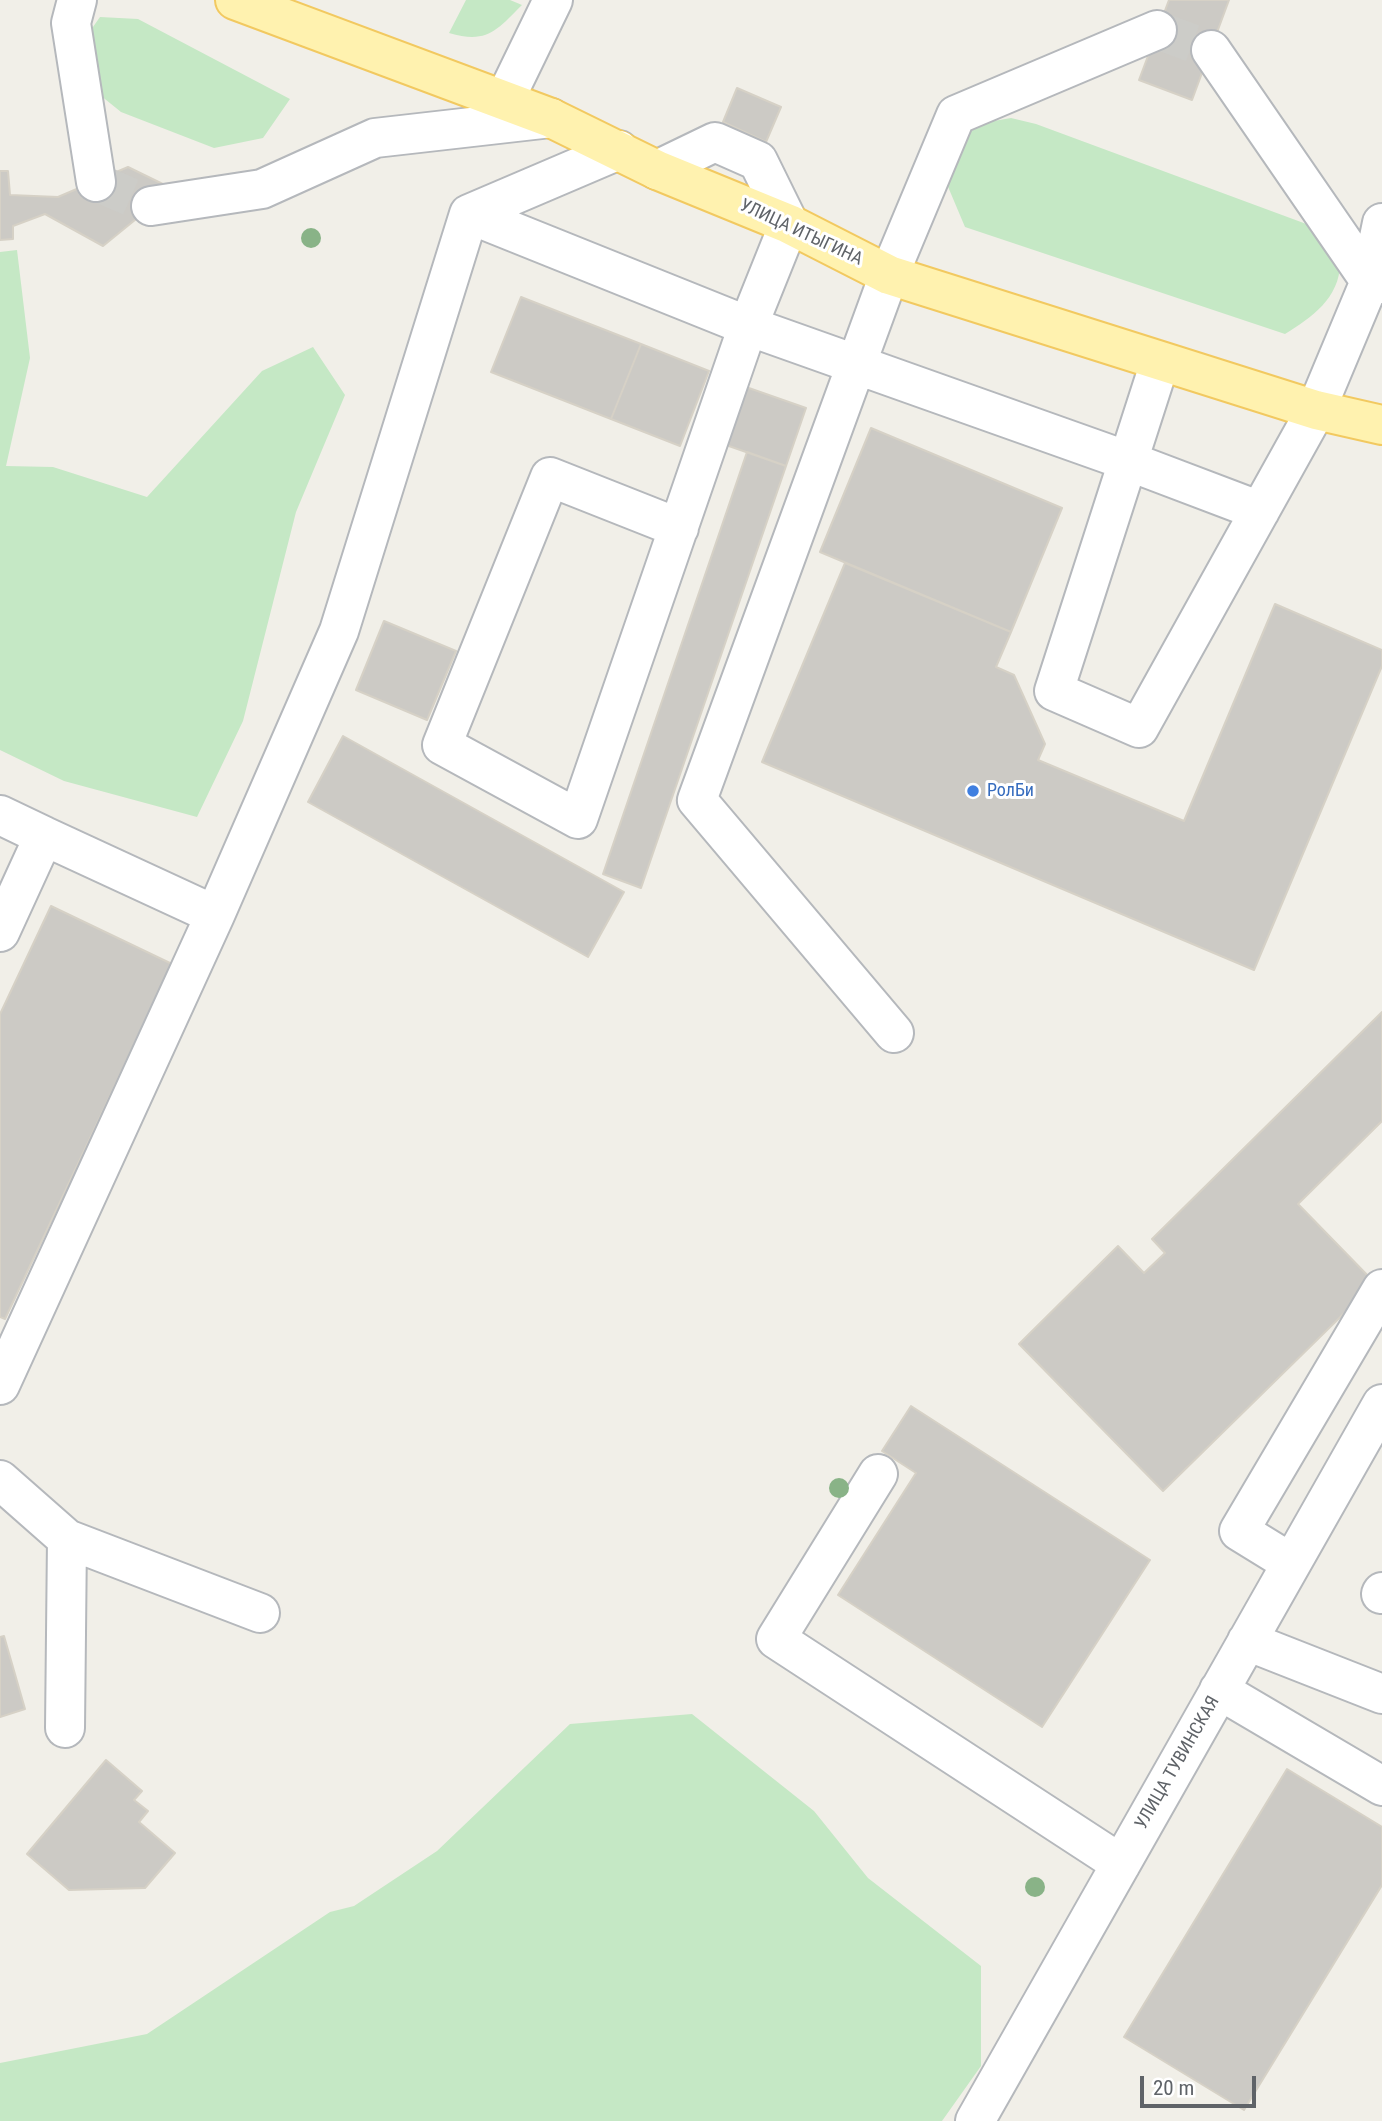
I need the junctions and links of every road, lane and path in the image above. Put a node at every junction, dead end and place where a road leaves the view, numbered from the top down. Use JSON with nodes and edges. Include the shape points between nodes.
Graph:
{"nodes":[{"id":1,"x":77,"y":0,"type":"edge"},
{"id":2,"x":235,"y":0,"type":"edge"},
{"id":3,"x":552,"y":0,"type":"edge"},
{"id":4,"x":1157,"y":30,"type":"tunnel mouth"},
{"id":5,"x":1211,"y":50,"type":"tunnel mouth"},
{"id":6,"x":505,"y":101,"type":"junction"},
{"id":7,"x":551,"y":118,"type":"junction"},
{"id":8,"x":619,"y":150,"type":"junction"},
{"id":9,"x":96,"y":182,"type":"dead end"},
{"id":10,"x":151,"y":206,"type":"tunnel mouth"},
{"id":11,"x":469,"y":214,"type":"junction"},
{"id":12,"x":1382,"y":223,"type":"edge"},
{"id":13,"x":789,"y":224,"type":"junction"},
{"id":14,"x":888,"y":275,"type":"junction"},
{"id":15,"x":1376,"y":282,"type":"edge"},
{"id":16,"x":748,"y":326,"type":"junction"},
{"id":17,"x":1160,"y":362,"type":"junction"},
{"id":18,"x":856,"y":365,"type":"junction"},
{"id":19,"x":1316,"y":410,"type":"junction"},
{"id":20,"x":1382,"y":425,"type":"edge"},
{"id":21,"x":1128,"y":461,"type":"junction"},
{"id":22,"x":1260,"y":511,"type":"junction"},
{"id":23,"x":679,"y":528,"type":"junction"},
{"id":24,"x":0,"y":816,"type":"edge"},
{"id":25,"x":44,"y":836,"type":"junction"},
{"id":26,"x":215,"y":915,"type":"junction"},
{"id":27,"x":0,"y":932,"type":"edge"},
{"id":28,"x":894,"y":1033,"type":"dead end"},
{"id":29,"x":1382,"y":1289,"type":"edge"},
{"id":30,"x":0,"y":1385,"type":"edge"},
{"id":31,"x":1382,"y":1404,"type":"edge"},
{"id":32,"x":878,"y":1474,"type":"dead end"},
{"id":33,"x":0,"y":1480,"type":"edge"},
{"id":34,"x":67,"y":1539,"type":"junction"},
{"id":35,"x":1292,"y":1563,"type":"junction"},
{"id":36,"x":260,"y":1613,"type":"dead end"},
{"id":37,"x":1247,"y":1641,"type":"junction"},
{"id":38,"x":1219,"y":1690,"type":"junction"},
{"id":39,"x":1382,"y":1694,"type":"edge"},
{"id":40,"x":65,"y":1728,"type":"dead end"},
{"id":41,"x":1382,"y":1786,"type":"edge"},
{"id":42,"x":1121,"y":1864,"type":"junction"},
{"id":43,"x":975,"y":2121,"type":"edge"}],
"edges":[{"from":1,"to":9,"type":"street","via":[[71,23]]},
{"from":2,"to":6,"type":"main road","name":"УЛИЦА ИТЫГИНА"},
{"from":3,"to":6,"type":"street"},
{"from":4,"to":14,"type":"street","via":[[957,114]]},
{"from":5,"to":15,"type":"street"},
{"from":6,"to":7,"type":"main road","name":"УЛИЦА ИТЫГИНА"},
{"from":7,"to":8,"type":"main road","name":"УЛИЦА ИТЫГИНА"},
{"from":7,"to":10,"type":"street","via":[[375,138],[262,189]]},
{"from":8,"to":11,"type":"street"},
{"from":8,"to":13,"type":"main road","name":"УЛИЦА ИТЫГИНА"},
{"from":11,"to":16,"type":"street"},
{"from":11,"to":26,"type":"street","via":[[339,631]]},
{"from":12,"to":15,"type":"street"},
{"from":13,"to":14,"type":"main road","name":"УЛИЦА ИТЫГИНА"},
{"from":13,"to":16,"type":"street"},
{"from":14,"to":17,"type":"main road","name":"УЛИЦА ИТЫГИНА"},
{"from":14,"to":18,"type":"street"},
{"from":15,"to":19,"type":"street"},
{"from":16,"to":18,"type":"street"},
{"from":16,"to":23,"type":"street"},
{"from":17,"to":19,"type":"main road","name":"УЛИЦА ИТЫГИНА"},
{"from":17,"to":21,"type":"street"},
{"from":18,"to":21,"type":"street"},
{"from":18,"to":28,"type":"street","via":[[696,800]]},
{"from":19,"to":20,"type":"main road","name":"УЛИЦА ИТЫГИНА"},
{"from":19,"to":22,"type":"street"},
{"from":21,"to":22,"type":"street"},
{"from":21,"to":22,"type":"street","via":[[1054,691],[1139,728]]},
{"from":23,"to":23,"type":"street","via":[[578,819],[442,745],[550,477]]},
{"from":24,"to":25,"type":"street"},
{"from":25,"to":26,"type":"street"},
{"from":25,"to":27,"type":"street"},
{"from":26,"to":30,"type":"street"},
{"from":29,"to":35,"type":"street","via":[[1239,1531]]},
{"from":31,"to":35,"type":"street","name":"УЛИЦА ТУВИНСКАЯ"},
{"from":32,"to":42,"type":"street","via":[[776,1639]]},
{"from":33,"to":34,"type":"street"},
{"from":34,"to":36,"type":"street"},
{"from":34,"to":40,"type":"street"},
{"from":35,"to":37,"type":"street","name":"УЛИЦА ТУВИНСКАЯ"},
{"from":37,"to":38,"type":"street","name":"УЛИЦА ТУВИНСКАЯ"},
{"from":37,"to":39,"type":"street"},
{"from":38,"to":41,"type":"street"},
{"from":38,"to":42,"type":"street","name":"УЛИЦА ТУВИНСКАЯ"},
{"from":42,"to":43,"type":"street","name":"УЛИЦА ТУВИНСКАЯ"}]}
